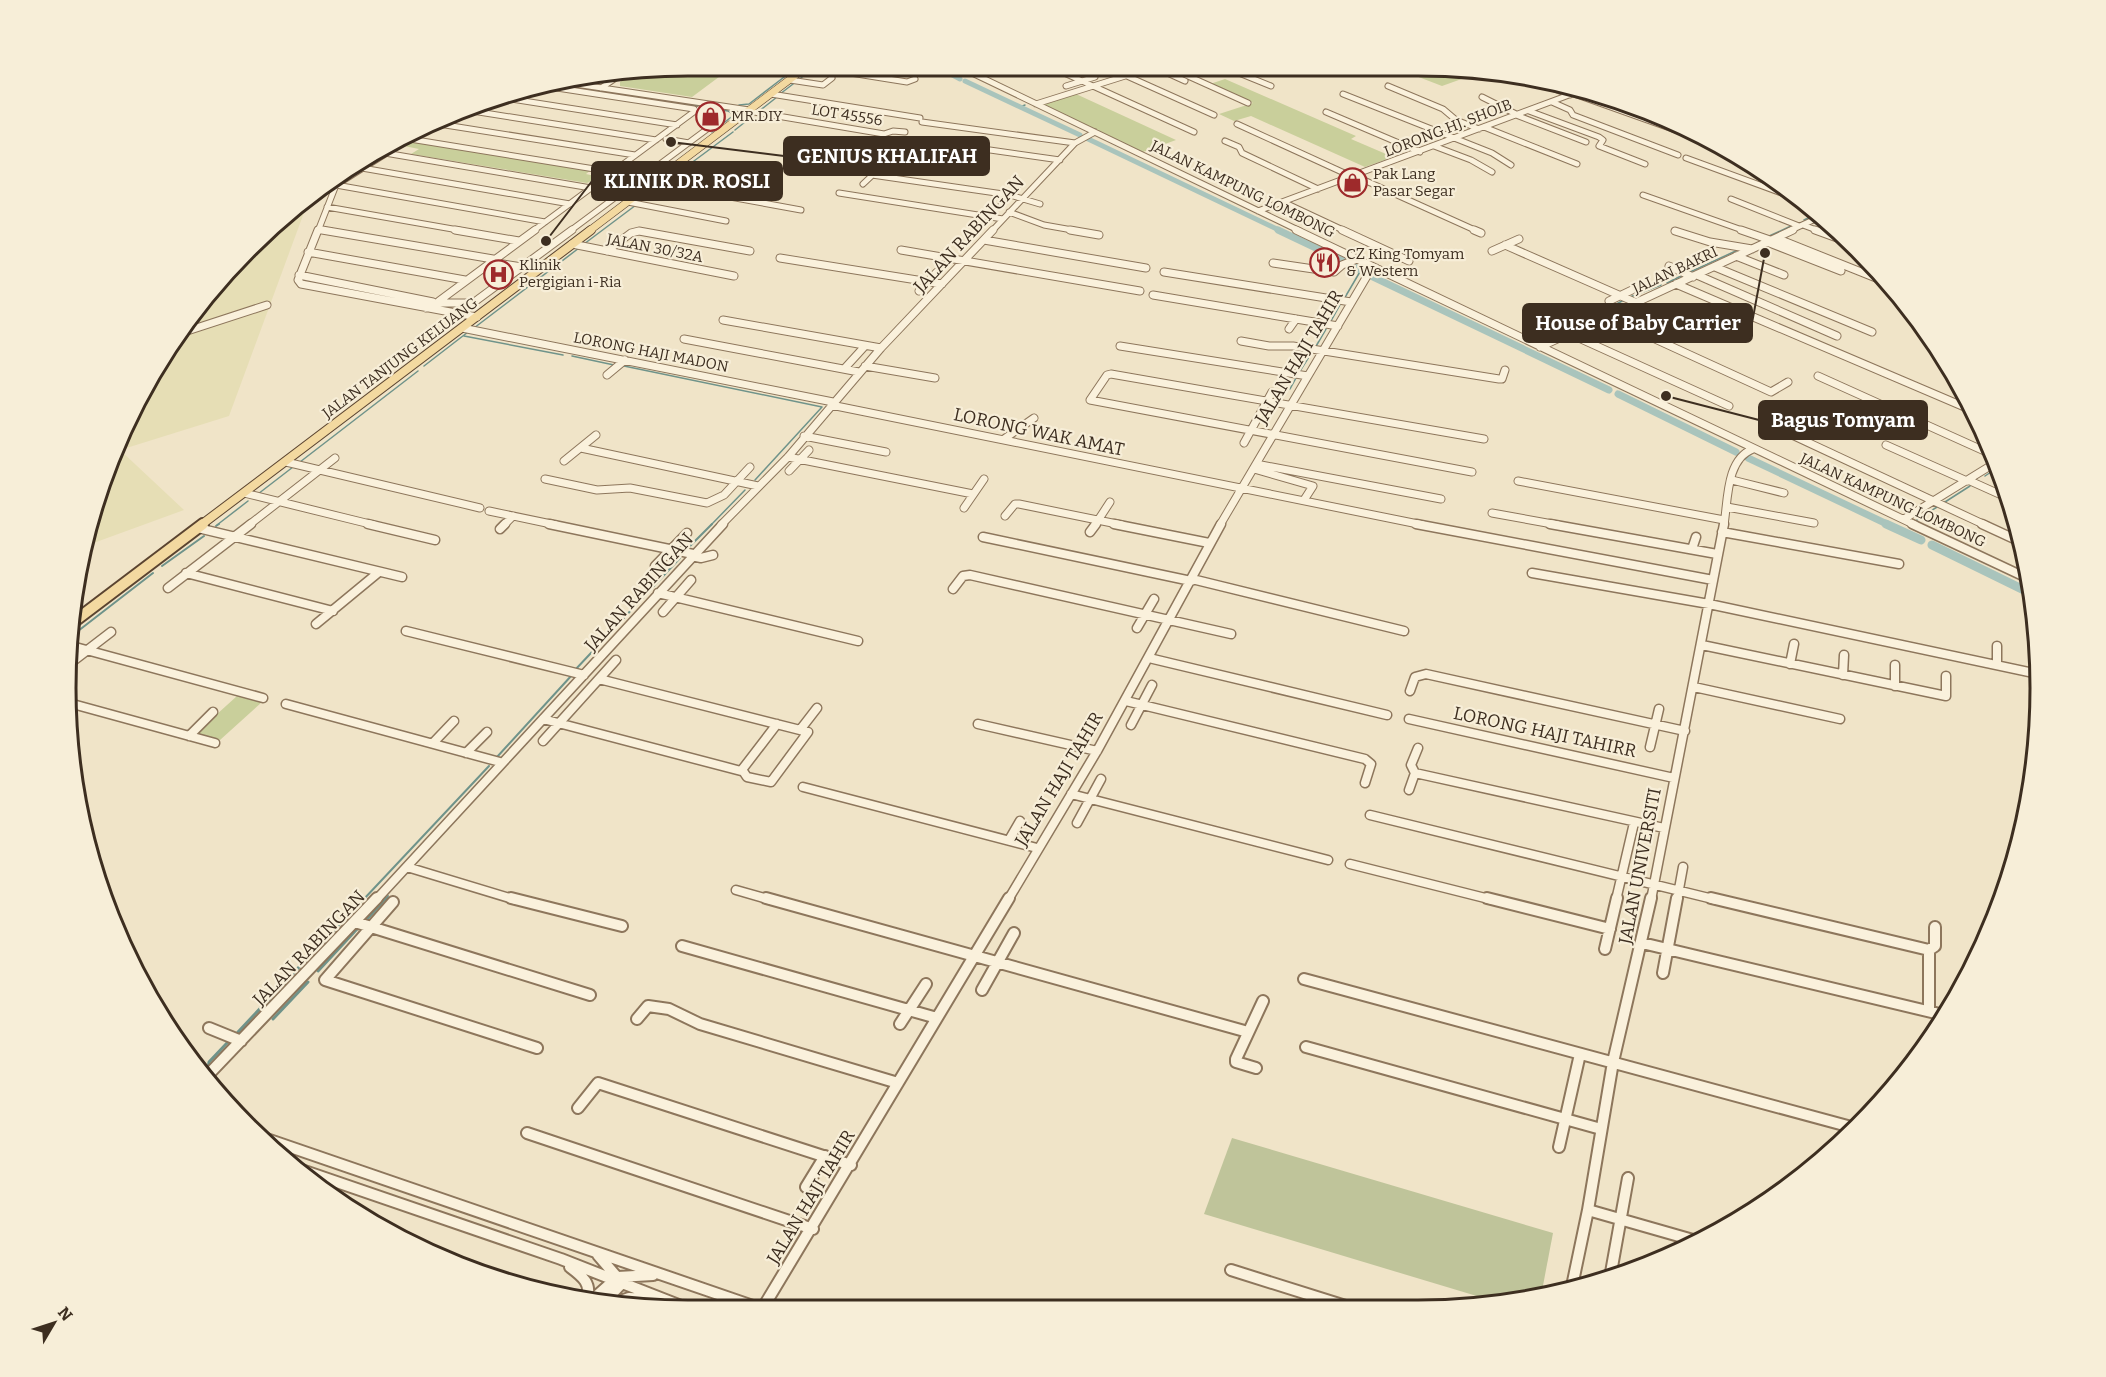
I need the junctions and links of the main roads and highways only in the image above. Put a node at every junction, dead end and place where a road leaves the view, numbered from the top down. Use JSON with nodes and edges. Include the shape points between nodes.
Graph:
{"nodes":[{"id":1,"x":798,"y":76,"type":"edge"},
{"id":2,"x":81,"y":616,"type":"edge"}],
"edges":[{"from":1,"to":2,"type":"main road","name":"JALAN TANJUNG KELUANG"}]}
